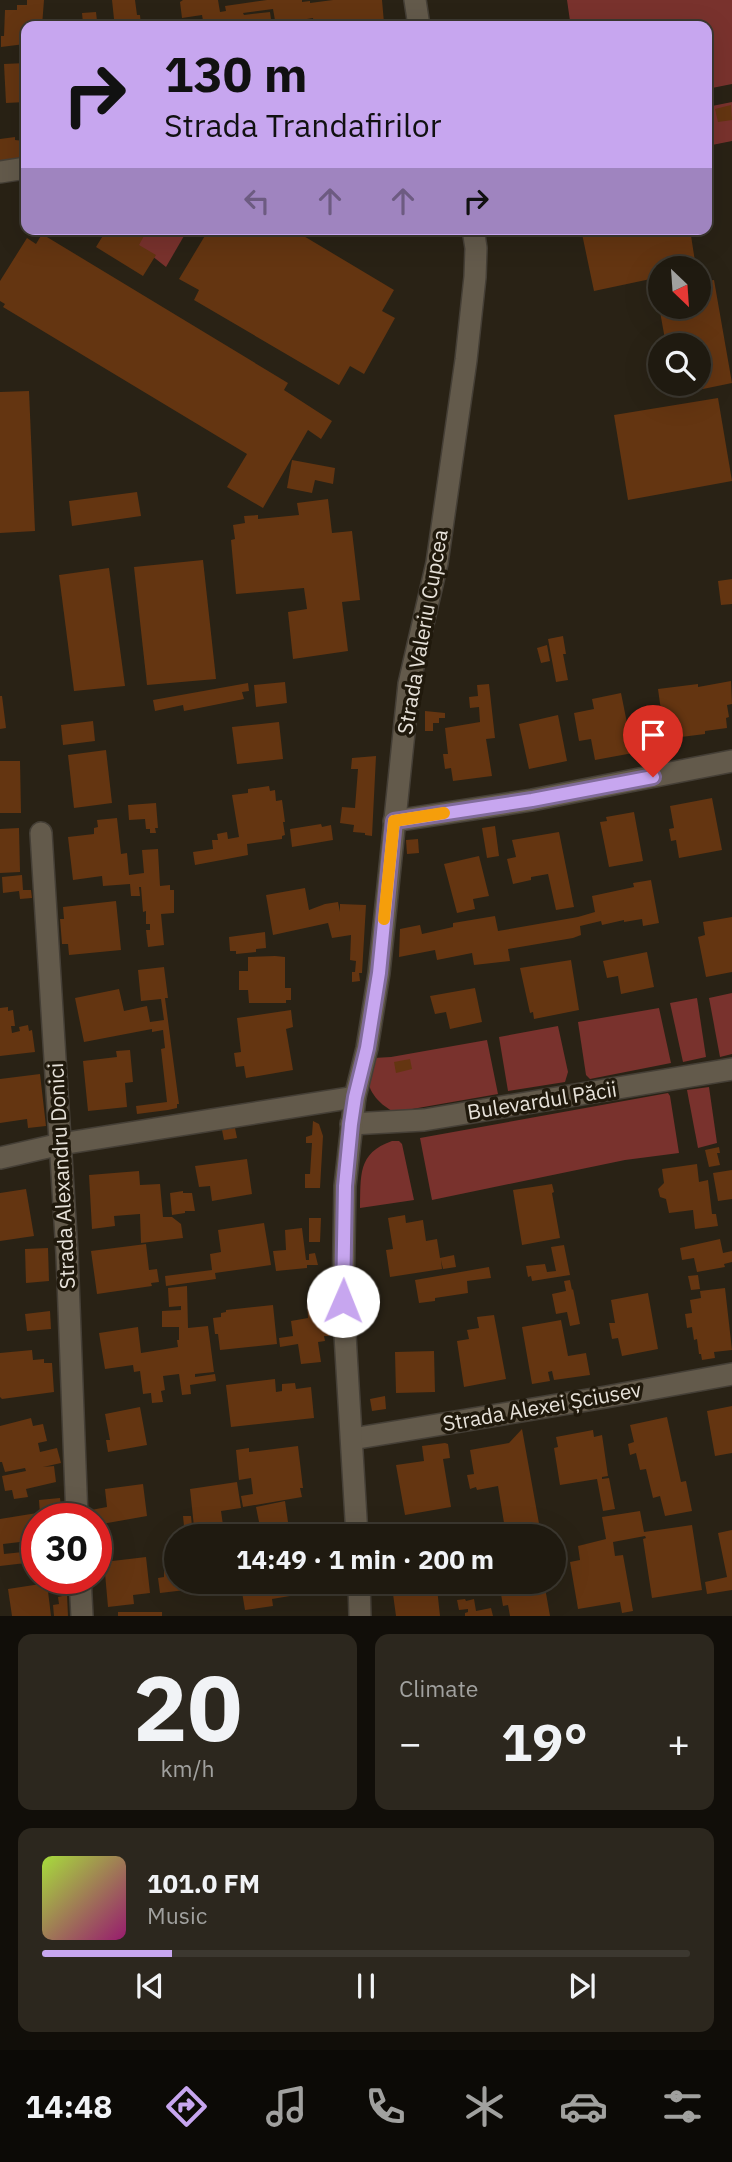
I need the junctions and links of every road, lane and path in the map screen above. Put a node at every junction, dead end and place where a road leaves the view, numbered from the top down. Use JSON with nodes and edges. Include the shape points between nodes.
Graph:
{"nodes":[{"id":1,"x":415,"y":0,"type":"edge"},
{"id":2,"x":418,"y":21,"type":"edge"},
{"id":3,"x":21,"y":169,"type":"edge"},
{"id":4,"x":0,"y":172,"type":"edge"},
{"id":5,"x":474,"y":235,"type":"edge"},
{"id":6,"x":732,"y":761,"type":"edge"},
{"id":7,"x":394,"y":821,"type":"junction"},
{"id":8,"x":41,"y":833,"type":"dead end"},
{"id":9,"x":732,"y":1069,"type":"edge"},
{"id":10,"x":355,"y":1097,"type":"junction"},
{"id":11,"x":351,"y":1124,"type":"junction"},
{"id":12,"x":61,"y":1144,"type":"junction"},
{"id":13,"x":0,"y":1158,"type":"edge"},
{"id":14,"x":732,"y":1374,"type":"edge"},
{"id":15,"x":352,"y":1439,"type":"junction"},
{"id":16,"x":76,"y":1503,"type":"edge"},
{"id":17,"x":356,"y":1524,"type":"edge"},
{"id":18,"x":81,"y":1594,"type":"edge"},
{"id":19,"x":359,"y":1594,"type":"edge"},
{"id":20,"x":82,"y":1616,"type":"edge"},
{"id":21,"x":360,"y":1616,"type":"edge"}],
"edges":[{"from":1,"to":2,"type":"street"},
{"from":3,"to":4,"type":"street"},
{"from":5,"to":7,"type":"street","name":"Strada Valeriu Cupcea","via":[[475,277],[466,360],[437,563],[409,684]]},
{"from":6,"to":7,"type":"street"},
{"from":7,"to":10,"type":"street","name":"Strada Valeriu Cupcea","via":[[377,986]]},
{"from":8,"to":12,"type":"street","name":"Strada Alexandru Donici"},
{"from":9,"to":11,"type":"street","name":"Bulevardul Păcii","via":[[424,1121]]},
{"from":10,"to":11,"type":"street","name":"Strada Valeriu Cupcea"},
{"from":10,"to":12,"type":"street"},
{"from":11,"to":15,"type":"street","name":"Strada Valeriu Cupcea","via":[[343,1301]]},
{"from":12,"to":13,"type":"street"},
{"from":12,"to":16,"type":"street","name":"Strada Alexandru Donici"},
{"from":14,"to":15,"type":"street","name":"Strada Alexei Șciusev"},
{"from":15,"to":17,"type":"street","name":"Strada Valeriu Cupcea"},
{"from":18,"to":20,"type":"street"},
{"from":19,"to":21,"type":"street"}]}
